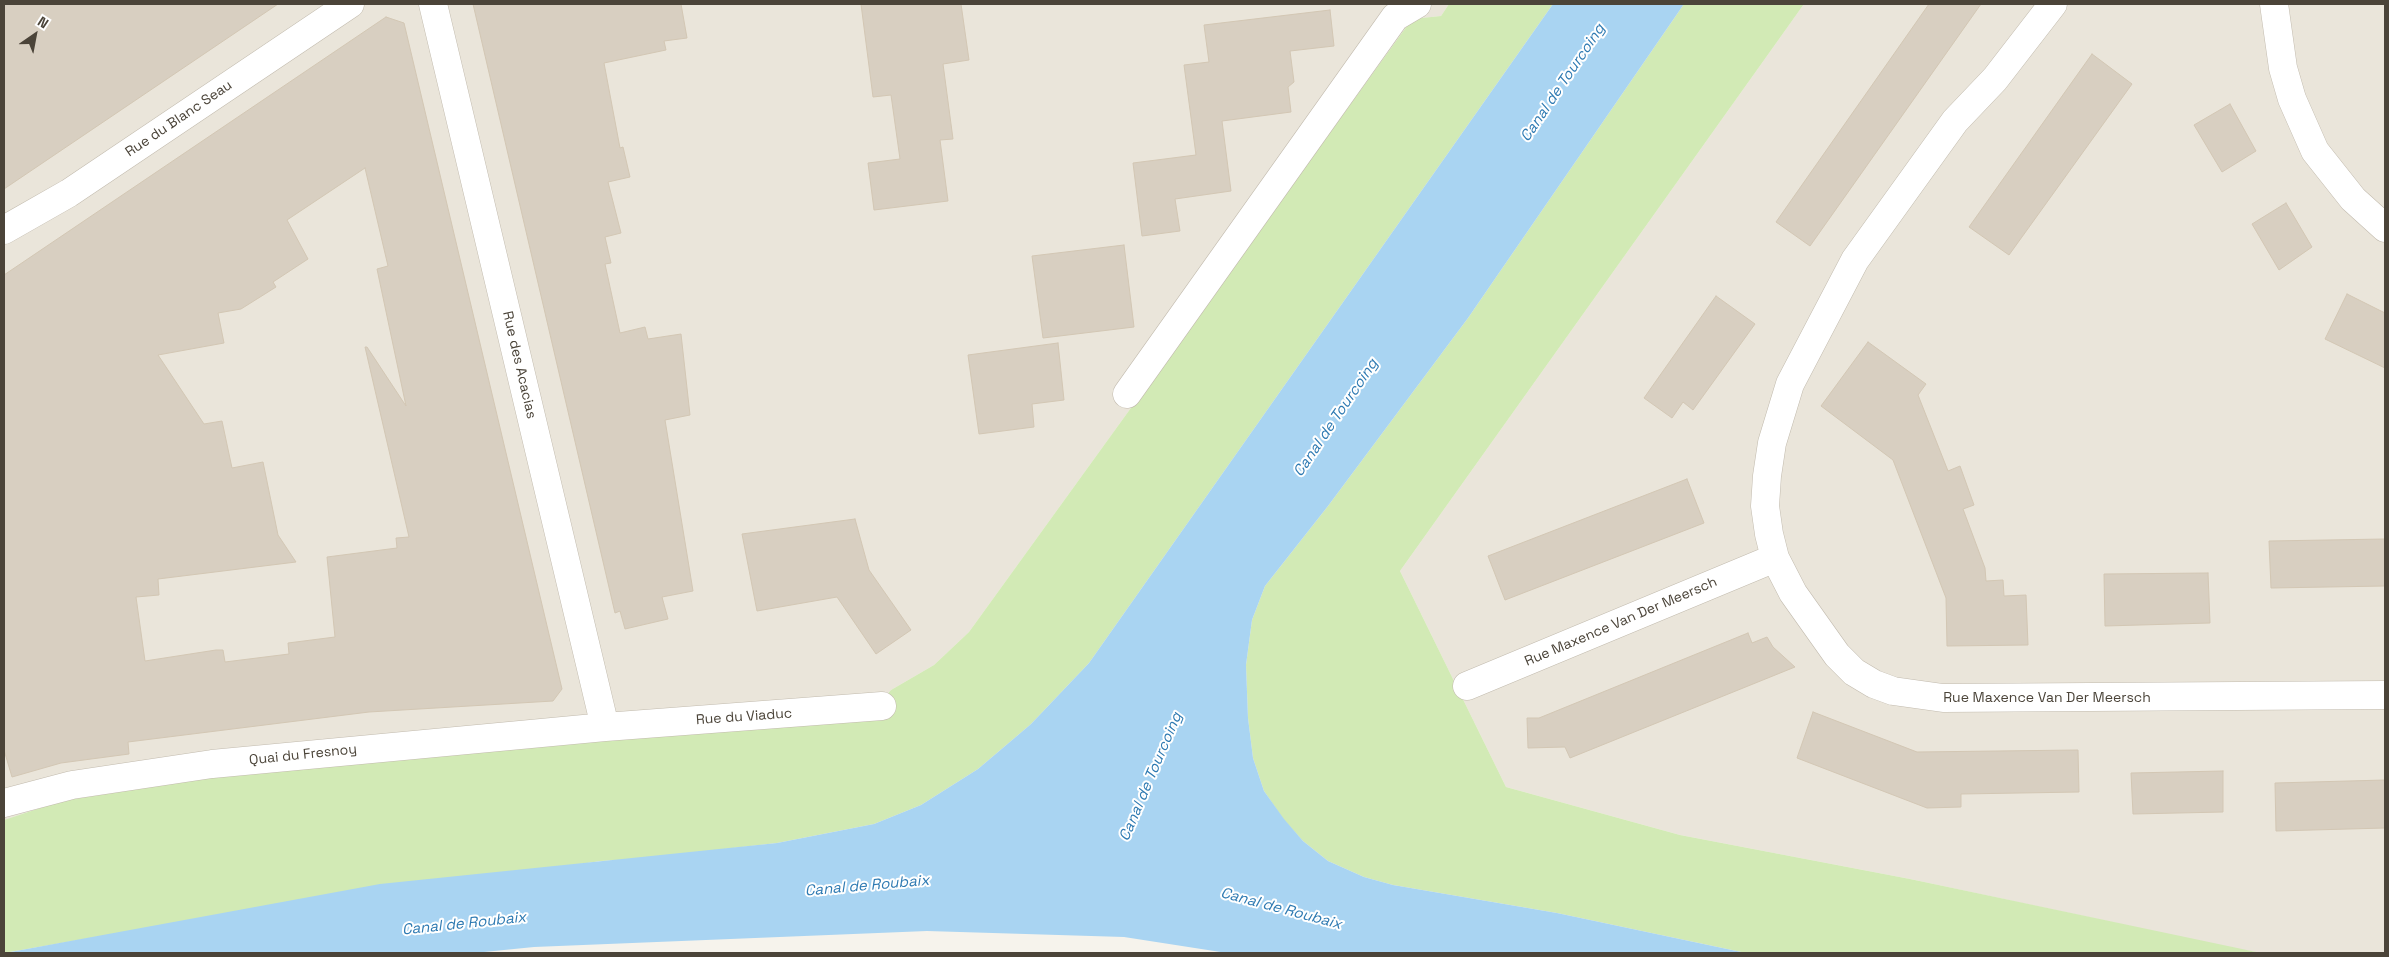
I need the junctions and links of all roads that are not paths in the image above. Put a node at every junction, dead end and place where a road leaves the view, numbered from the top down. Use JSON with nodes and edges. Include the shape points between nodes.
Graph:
{"nodes":[{"id":1,"x":350,"y":4,"type":"edge"},
{"id":2,"x":433,"y":4,"type":"edge"},
{"id":3,"x":1417,"y":4,"type":"edge"},
{"id":4,"x":2053,"y":4,"type":"edge"},
{"id":5,"x":2274,"y":4,"type":"edge"},
{"id":6,"x":2281,"y":4,"type":"edge"},
{"id":7,"x":2279,"y":33,"type":"junction"},
{"id":8,"x":2385,"y":228,"type":"edge"},
{"id":9,"x":4,"y":230,"type":"edge"},
{"id":10,"x":1127,"y":394,"type":"dead end"},
{"id":11,"x":1775,"y":558,"type":"junction"},
{"id":12,"x":1467,"y":686,"type":"dead end"},
{"id":13,"x":2385,"y":695,"type":"edge"},
{"id":14,"x":882,"y":706,"type":"dead end"},
{"id":15,"x":605,"y":727,"type":"junction"},
{"id":16,"x":4,"y":803,"type":"edge"}],
"edges":[{"from":1,"to":9,"type":"street","name":"Rue du Blanc Seau","via":[[70,193]]},
{"from":2,"to":15,"type":"street","name":"Rue des Acacias"},
{"from":3,"to":10,"type":"street","via":[[1395,17]]},
{"from":4,"to":11,"type":"street","name":"Rue Maxence Van Der Meersch","via":[[1995,79],[1955,121],[1855,260],[1790,384],[1774,435],[1767,476],[1766,506]]},
{"from":5,"to":7,"type":"street"},
{"from":6,"to":7,"type":"street"},
{"from":7,"to":8,"type":"street","via":[[2283,68],[2292,99],[2315,151],[2353,199]]},
{"from":11,"to":12,"type":"street","name":"Rue Maxence Van Der Meersch"},
{"from":11,"to":13,"type":"street","name":"Rue Maxence Van Der Meersch","via":[[1793,593],[1837,655],[1854,672],[1893,691],[1952,698]]},
{"from":14,"to":15,"type":"street","name":"Rue du Viaduc"},
{"from":15,"to":16,"type":"street","name":"Quai du Fresnoy","via":[[212,764],[72,785]]}]}
